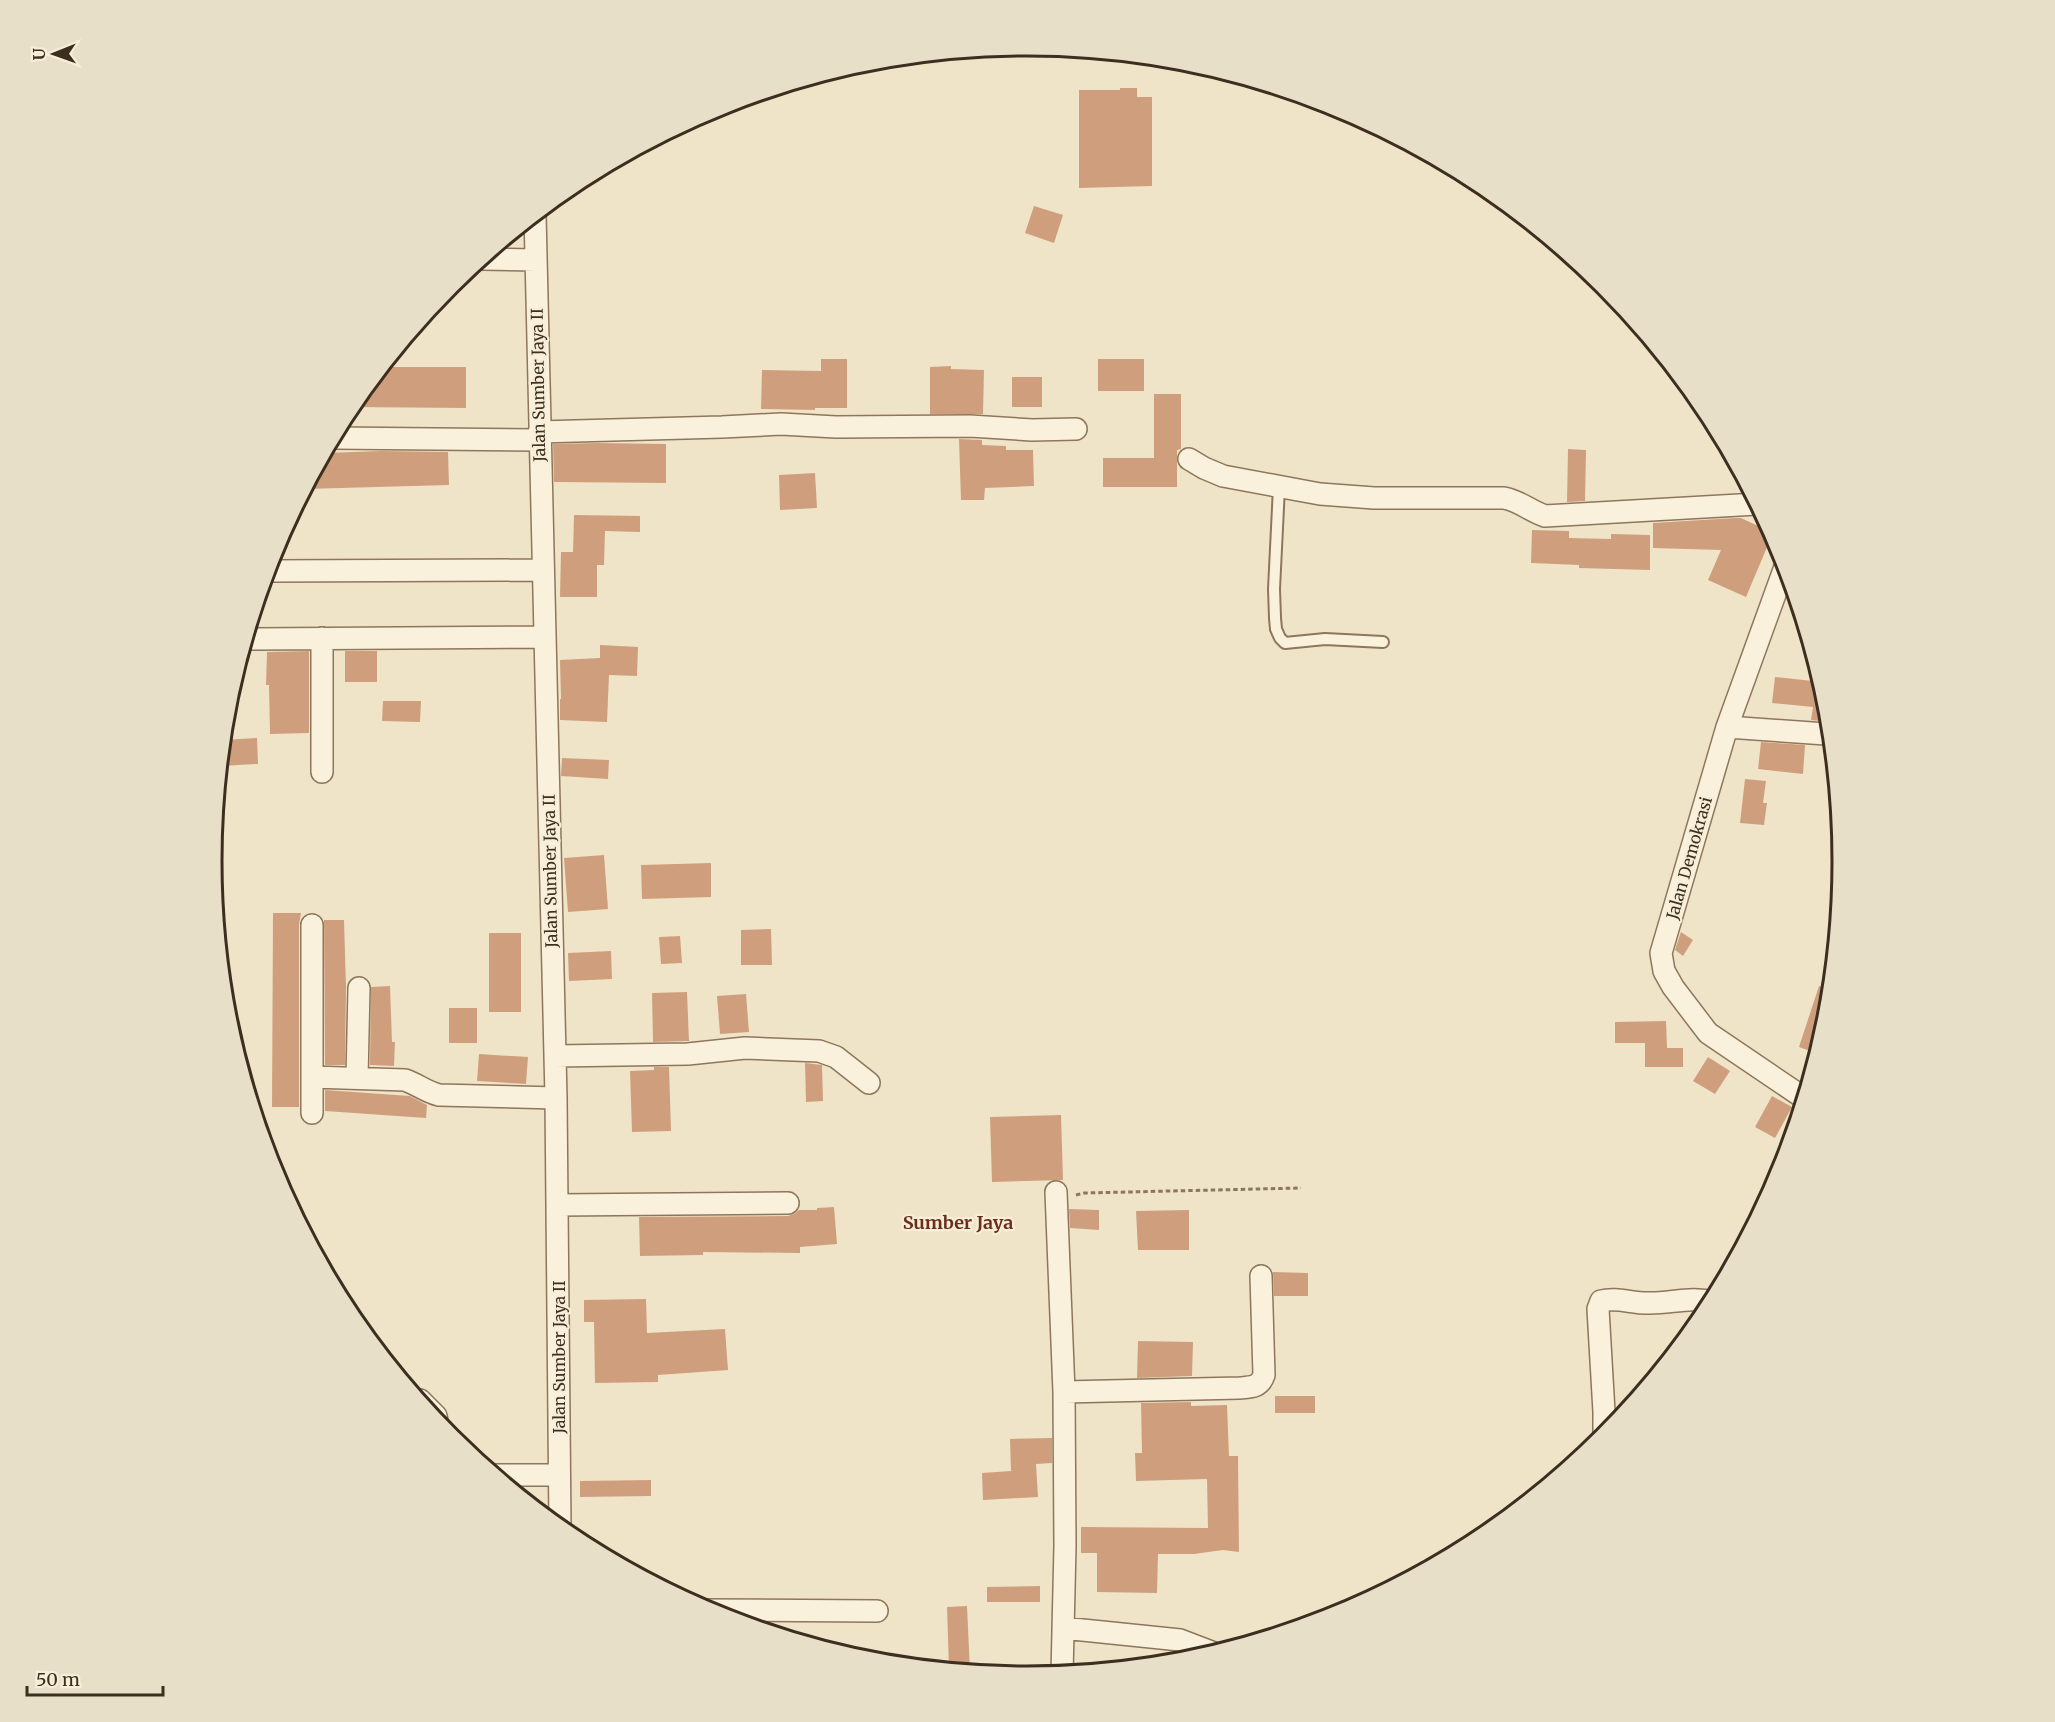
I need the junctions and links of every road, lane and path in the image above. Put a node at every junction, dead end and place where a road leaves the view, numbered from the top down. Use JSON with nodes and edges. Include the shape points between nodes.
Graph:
{"nodes":[{"id":1,"x":535,"y":223,"type":"edge"},
{"id":2,"x":492,"y":259,"type":"edge"},
{"id":3,"x":536,"y":260,"type":"junction"},
{"id":4,"x":1076,"y":429,"type":"dead end"},
{"id":5,"x":539,"y":436,"type":"junction"},
{"id":6,"x":343,"y":438,"type":"edge"},
{"id":7,"x":1189,"y":459,"type":"dead end"},
{"id":8,"x":1279,"y":487,"type":"junction"},
{"id":9,"x":1750,"y":504,"type":"edge"},
{"id":10,"x":543,"y":570,"type":"junction"},
{"id":11,"x":276,"y":571,"type":"edge"},
{"id":12,"x":1781,"y":578,"type":"edge"},
{"id":13,"x":544,"y":637,"type":"junction"},
{"id":14,"x":322,"y":638,"type":"junction"},
{"id":15,"x":253,"y":639,"type":"edge"},
{"id":16,"x":1383,"y":642,"type":"dead end"},
{"id":17,"x":1727,"y":727,"type":"junction"},
{"id":18,"x":1823,"y":734,"type":"edge"},
{"id":19,"x":322,"y":772,"type":"dead end"},
{"id":20,"x":312,"y":926,"type":"dead end"},
{"id":21,"x":359,"y":988,"type":"dead end"},
{"id":22,"x":555,"y":1056,"type":"junction"},
{"id":23,"x":312,"y":1077,"type":"junction"},
{"id":24,"x":357,"y":1078,"type":"junction"},
{"id":25,"x":869,"y":1083,"type":"dead end"},
{"id":26,"x":1798,"y":1094,"type":"edge"},
{"id":27,"x":556,"y":1098,"type":"junction"},
{"id":28,"x":312,"y":1113,"type":"dead end"},
{"id":29,"x":1301,"y":1188,"type":"dead end"},
{"id":30,"x":1056,"y":1197,"type":"joint"},
{"id":31,"x":788,"y":1203,"type":"dead end"},
{"id":32,"x":558,"y":1205,"type":"junction"},
{"id":33,"x":1261,"y":1276,"type":"dead end"},
{"id":34,"x":1703,"y":1299,"type":"edge"},
{"id":35,"x":1064,"y":1392,"type":"junction"},
{"id":36,"x":1604,"y":1423,"type":"edge"},
{"id":37,"x":506,"y":1475,"type":"edge"},
{"id":38,"x":560,"y":1475,"type":"junction"},
{"id":39,"x":560,"y":1517,"type":"edge"},
{"id":40,"x":733,"y":1610,"type":"edge"},
{"id":41,"x":877,"y":1611,"type":"dead end"},
{"id":42,"x":1063,"y":1628,"type":"junction"},
{"id":43,"x":1200,"y":1648,"type":"edge"},
{"id":44,"x":1062,"y":1665,"type":"edge"}],
"edges":[{"from":1,"to":3,"type":"street","name":"Jalan Sumber Jaya II"},
{"from":2,"to":3,"type":"street"},
{"from":3,"to":5,"type":"street","name":"Jalan Sumber Jaya II"},
{"from":4,"to":5,"type":"street","via":[[781,424]]},
{"from":5,"to":6,"type":"street"},
{"from":5,"to":10,"type":"street","name":"Jalan Sumber Jaya II"},
{"from":7,"to":8,"type":"street","via":[[1223,476]]},
{"from":8,"to":9,"type":"street","via":[[1374,498],[1504,498],[1545,516]]},
{"from":8,"to":16,"type":"lane","via":[[1274,589],[1280,638],[1285,643],[1325,639]]},
{"from":10,"to":11,"type":"street"},
{"from":10,"to":13,"type":"street","name":"Jalan Sumber Jaya II"},
{"from":12,"to":17,"type":"street","name":"Jalan Demokrasi"},
{"from":13,"to":14,"type":"street"},
{"from":13,"to":22,"type":"street","name":"Jalan Sumber Jaya II"},
{"from":14,"to":15,"type":"street"},
{"from":14,"to":19,"type":"street"},
{"from":17,"to":18,"type":"street"},
{"from":17,"to":26,"type":"street","name":"Jalan Demokrasi","via":[[1661,953],[1664,971],[1708,1033]]},
{"from":20,"to":23,"type":"street"},
{"from":21,"to":24,"type":"street"},
{"from":22,"to":25,"type":"street","via":[[688,1054],[745,1048],[809,1050],[836,1057]]},
{"from":22,"to":27,"type":"street","name":"Jalan Sumber Jaya II"},
{"from":23,"to":24,"type":"street"},
{"from":23,"to":28,"type":"street"},
{"from":24,"to":27,"type":"street","via":[[405,1080],[439,1095]]},
{"from":27,"to":32,"type":"street","name":"Jalan Sumber Jaya II"},
{"from":29,"to":30,"type":"path"},
{"from":30,"to":35,"type":"street"},
{"from":31,"to":32,"type":"street"},
{"from":32,"to":38,"type":"street","name":"Jalan Sumber Jaya II"},
{"from":33,"to":35,"type":"street","via":[[1264,1375],[1258,1385]]},
{"from":34,"to":36,"type":"street","via":[[1661,1303],[1600,1301]]},
{"from":35,"to":42,"type":"street"},
{"from":37,"to":38,"type":"street"},
{"from":38,"to":39,"type":"street","name":"Jalan Sumber Jaya II"},
{"from":40,"to":41,"type":"street"},
{"from":42,"to":43,"type":"street","via":[[1180,1640]]},
{"from":42,"to":44,"type":"street"}]}
